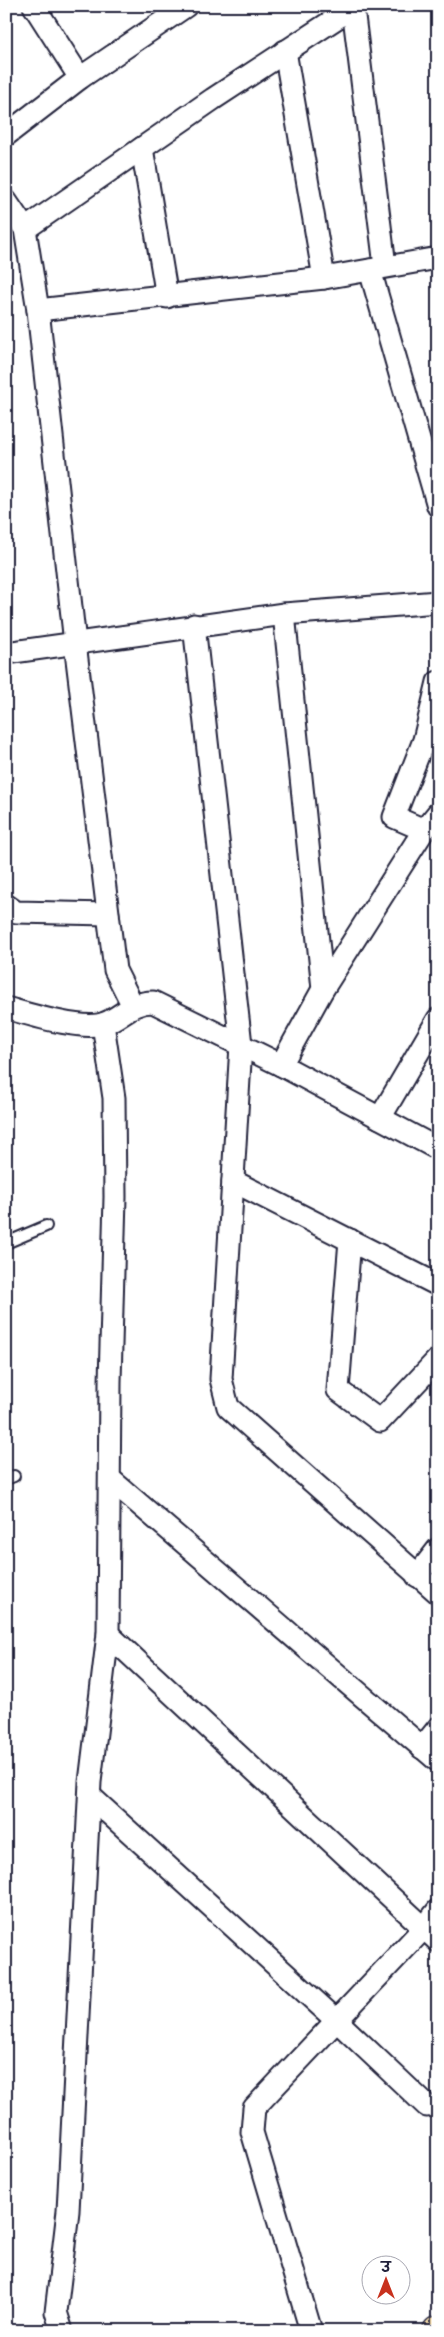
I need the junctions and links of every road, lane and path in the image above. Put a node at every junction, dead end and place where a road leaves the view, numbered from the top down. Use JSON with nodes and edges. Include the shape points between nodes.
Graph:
{"nodes":[{"id":1,"x":34,"y":6,"type":"edge"},
{"id":2,"x":183,"y":7,"type":"edge"},
{"id":3,"x":354,"y":7,"type":"edge"},
{"id":4,"x":284,"y":51,"type":"junction"},
{"id":5,"x":80,"y":78,"type":"junction"},
{"id":6,"x":6,"y":135,"type":"edge"},
{"id":7,"x":142,"y":148,"type":"junction"},
{"id":8,"x":6,"y":201,"type":"edge"},
{"id":9,"x":25,"y":229,"type":"junction"},
{"id":10,"x":438,"y":258,"type":"edge"},
{"id":11,"x":378,"y":268,"type":"junction"},
{"id":12,"x":324,"y":278,"type":"junction"},
{"id":13,"x":167,"y":297,"type":"junction"},
{"id":14,"x":38,"y":310,"type":"junction"},
{"id":15,"x":438,"y":506,"type":"edge"},
{"id":16,"x":438,"y":602,"type":"edge"},
{"id":17,"x":284,"y":614,"type":"junction"},
{"id":18,"x":194,"y":625,"type":"junction"},
{"id":19,"x":75,"y":643,"type":"junction"},
{"id":20,"x":6,"y":653,"type":"edge"},
{"id":21,"x":438,"y":682,"type":"edge"},
{"id":22,"x":432,"y":821,"type":"edge"},
{"id":23,"x":6,"y":905,"type":"edge"},
{"id":24,"x":108,"y":914,"type":"junction"},
{"id":25,"x":323,"y":989,"type":"junction"},
{"id":26,"x":133,"y":1006,"type":"junction"},
{"id":27,"x":6,"y":1008,"type":"edge"},
{"id":28,"x":438,"y":1019,"type":"edge"},
{"id":29,"x":104,"y":1024,"type":"junction"},
{"id":30,"x":241,"y":1045,"type":"junction"},
{"id":31,"x":281,"y":1065,"type":"junction"},
{"id":32,"x":380,"y":1118,"type":"junction"},
{"id":33,"x":438,"y":1149,"type":"edge"},
{"id":34,"x":233,"y":1181,"type":"junction"},
{"id":35,"x":46,"y":1226,"type":"dead end"},
{"id":36,"x":350,"y":1240,"type":"junction"},
{"id":37,"x":6,"y":1243,"type":"edge"},
{"id":38,"x":438,"y":1285,"type":"edge"},
{"id":39,"x":438,"y":1358,"type":"edge"},
{"id":40,"x":110,"y":1479,"type":"junction"},
{"id":41,"x":438,"y":1549,"type":"edge"},
{"id":42,"x":417,"y":1576,"type":"junction"},
{"id":43,"x":438,"y":1593,"type":"edge"},
{"id":44,"x":108,"y":1634,"type":"junction"},
{"id":45,"x":438,"y":1728,"type":"edge"},
{"id":46,"x":430,"y":1754,"type":"edge"},
{"id":47,"x":90,"y":1796,"type":"junction"},
{"id":48,"x":438,"y":1910,"type":"edge"},
{"id":49,"x":431,"y":1934,"type":"edge"},
{"id":50,"x":336,"y":2020,"type":"junction"},
{"id":51,"x":427,"y":2106,"type":"dead end"},
{"id":52,"x":62,"y":2331,"type":"edge"},
{"id":53,"x":311,"y":2331,"type":"edge"}],
"edges":[{"from":1,"to":5,"type":"street"},
{"from":2,"to":5,"type":"street"},
{"from":3,"to":4,"type":"street"},
{"from":3,"to":11,"type":"street"},
{"from":4,"to":7,"type":"street"},
{"from":4,"to":12,"type":"street"},
{"from":5,"to":6,"type":"street"},
{"from":7,"to":9,"type":"street"},
{"from":7,"to":13,"type":"street"},
{"from":8,"to":9,"type":"street"},
{"from":9,"to":14,"type":"street"},
{"from":10,"to":11,"type":"street"},
{"from":11,"to":12,"type":"street"},
{"from":11,"to":15,"type":"street"},
{"from":12,"to":13,"type":"street"},
{"from":13,"to":14,"type":"street"},
{"from":14,"to":19,"type":"street"},
{"from":16,"to":17,"type":"street"},
{"from":17,"to":18,"type":"street"},
{"from":17,"to":25,"type":"street"},
{"from":18,"to":19,"type":"street"},
{"from":18,"to":30,"type":"street"},
{"from":19,"to":20,"type":"street"},
{"from":19,"to":24,"type":"street"},
{"from":21,"to":22,"type":"street","via":[[424,740],[394,817]]},
{"from":22,"to":25,"type":"street"},
{"from":23,"to":24,"type":"street","via":[[16,912]]},
{"from":24,"to":26,"type":"street","via":[[115,970]]},
{"from":25,"to":31,"type":"street"},
{"from":26,"to":29,"type":"street"},
{"from":26,"to":30,"type":"street","via":[[153,1002]]},
{"from":27,"to":29,"type":"street","via":[[66,1024]]},
{"from":28,"to":32,"type":"street"},
{"from":29,"to":40,"type":"street","via":[[114,1098]]},
{"from":30,"to":31,"type":"street"},
{"from":30,"to":34,"type":"street"},
{"from":31,"to":32,"type":"street"},
{"from":32,"to":33,"type":"street"},
{"from":34,"to":36,"type":"street"},
{"from":34,"to":42,"type":"street","via":[[220,1380],[228,1407]]},
{"from":35,"to":37,"type":"lane"},
{"from":36,"to":38,"type":"street"},
{"from":36,"to":39,"type":"street","via":[[338,1390],[380,1421]]},
{"from":40,"to":44,"type":"street"},
{"from":40,"to":46,"type":"street"},
{"from":41,"to":42,"type":"street"},
{"from":42,"to":43,"type":"street"},
{"from":44,"to":47,"type":"street"},
{"from":44,"to":49,"type":"street"},
{"from":45,"to":46,"type":"street"},
{"from":47,"to":50,"type":"street"},
{"from":47,"to":52,"type":"street","via":[[68,2211],[56,2312]]},
{"from":48,"to":49,"type":"street"},
{"from":49,"to":50,"type":"street"},
{"from":50,"to":51,"type":"street"},
{"from":50,"to":53,"type":"street","via":[[254,2108],[252,2132]]}]}
